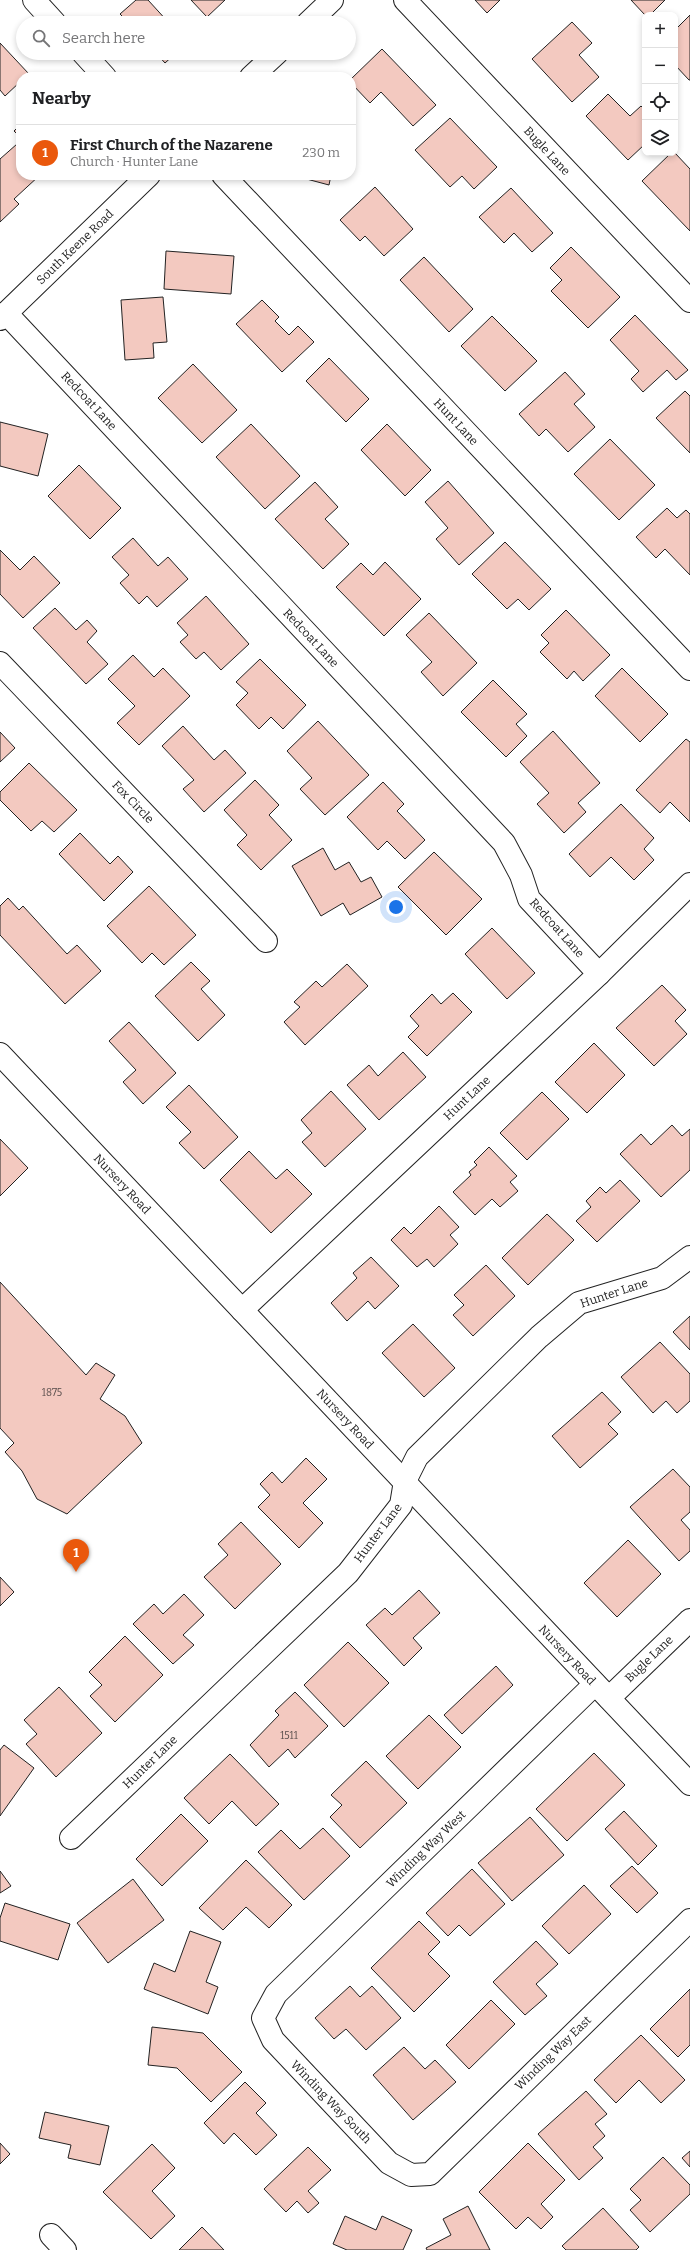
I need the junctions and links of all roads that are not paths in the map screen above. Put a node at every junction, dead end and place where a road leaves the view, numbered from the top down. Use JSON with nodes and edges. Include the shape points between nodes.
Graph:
{"nodes":[{"id":1,"x":34,"y":0,"type":"edge"},
{"id":2,"x":332,"y":0,"type":"edge"},
{"id":3,"x":405,"y":0,"type":"edge"},
{"id":4,"x":49,"y":16,"type":"edge"},
{"id":5,"x":315,"y":16,"type":"edge"},
{"id":6,"x":89,"y":60,"type":"edge"},
{"id":7,"x":269,"y":60,"type":"edge"},
{"id":8,"x":100,"y":72,"type":"edge"},
{"id":9,"x":257,"y":72,"type":"edge"},
{"id":10,"x":144,"y":180,"type":"edge"},
{"id":11,"x":228,"y":180,"type":"edge"},
{"id":12,"x":690,"y":301,"type":"edge"},
{"id":13,"x":3,"y":316,"type":"edge"},
{"id":14,"x":0,"y":663,"type":"edge"},
{"id":15,"x":690,"y":669,"type":"edge"},
{"id":16,"x":690,"y":884,"type":"edge"},
{"id":17,"x":266,"y":941,"type":"dead end"},
{"id":18,"x":599,"y":974,"type":"junction"},
{"id":19,"x":0,"y":1054,"type":"edge"},
{"id":20,"x":690,"y":1257,"type":"edge"},
{"id":21,"x":242,"y":1310,"type":"junction"},
{"id":22,"x":404,"y":1481,"type":"junction"},
{"id":23,"x":690,"y":1620,"type":"edge"},
{"id":24,"x":602,"y":1691,"type":"junction"},
{"id":25,"x":690,"y":1784,"type":"edge"},
{"id":26,"x":71,"y":1838,"type":"dead end"},
{"id":27,"x":690,"y":1920,"type":"edge"},
{"id":28,"x":263,"y":2018,"type":"joint"},
{"id":29,"x":411,"y":2175,"type":"joint"}],
"edges":[{"from":1,"to":4,"type":"street"},
{"from":2,"to":5,"type":"street"},
{"from":3,"to":12,"type":"street","name":"Bugle Lane"},
{"from":6,"to":8,"type":"street"},
{"from":7,"to":9,"type":"street"},
{"from":10,"to":13,"type":"street","name":"South Keene Road"},
{"from":11,"to":15,"type":"street","name":"Hunt Lane"},
{"from":13,"to":18,"type":"street","name":"Redcoat Lane","via":[[504,844],[521,875],[529,899]]},
{"from":14,"to":17,"type":"street","name":"Fox Circle"},
{"from":16,"to":18,"type":"street","name":"Hunt Lane"},
{"from":18,"to":21,"type":"street","name":"Hunt Lane"},
{"from":19,"to":21,"type":"street","name":"Nursery Road"},
{"from":20,"to":22,"type":"street","name":"Hunter Lane","via":[[662,1278],[579,1303],[539,1337],[417,1457]]},
{"from":21,"to":22,"type":"street","name":"Nursery Road"},
{"from":22,"to":24,"type":"street","name":"Nursery Road"},
{"from":22,"to":26,"type":"street","name":"Hunter Lane","via":[[401,1505],[348,1573]]},
{"from":23,"to":24,"type":"street","name":"Bugle Lane"},
{"from":24,"to":25,"type":"street","name":"Nursery Road"},
{"from":24,"to":28,"type":"street","name":"Winding Way West","via":[[276,1994]]},
{"from":27,"to":29,"type":"street","name":"Winding Way East","via":[[430,2174]]},
{"from":28,"to":29,"type":"street","name":"Winding Way South","via":[[272,2040],[389,2163]]}]}
